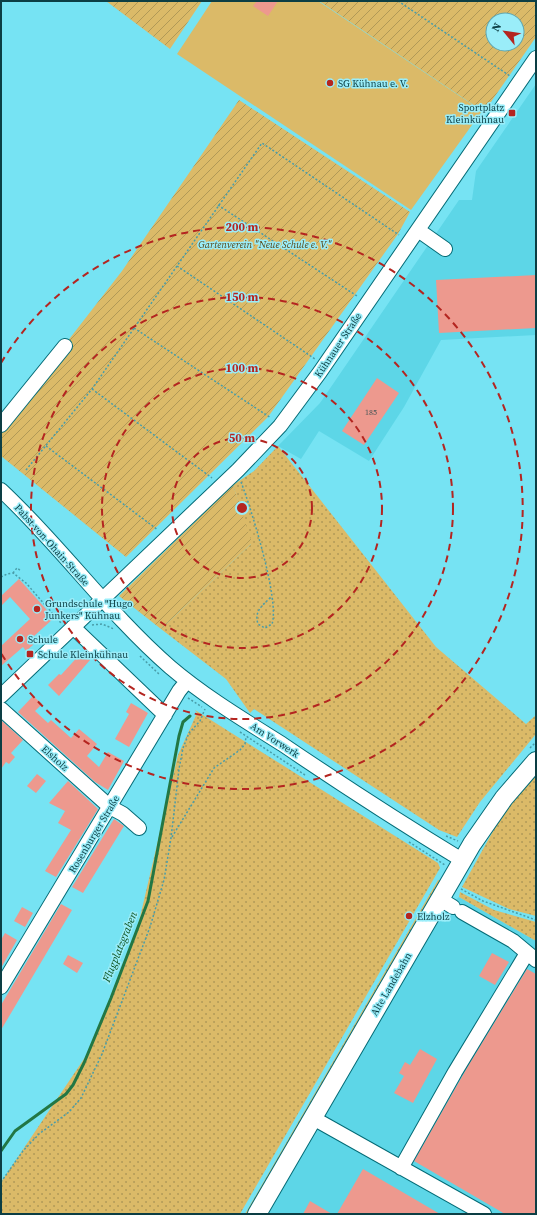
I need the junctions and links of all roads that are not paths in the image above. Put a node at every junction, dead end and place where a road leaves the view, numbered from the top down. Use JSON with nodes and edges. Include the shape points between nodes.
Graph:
{"nodes":[{"id":1,"x":536,"y":58,"type":"edge"},
{"id":2,"x":418,"y":230,"type":"junction"},
{"id":3,"x":445,"y":248,"type":"dead end"},
{"id":4,"x":65,"y":346,"type":"dead end"},
{"id":5,"x":1,"y":425,"type":"edge"},
{"id":6,"x":1,"y":490,"type":"edge"},
{"id":7,"x":102,"y":600,"type":"junction"},
{"id":8,"x":68,"y":626,"type":"junction"},
{"id":9,"x":187,"y":681,"type":"junction"},
{"id":10,"x":1,"y":696,"type":"edge"},
{"id":11,"x":1,"y":709,"type":"edge"},
{"id":12,"x":164,"y":715,"type":"junction"},
{"id":13,"x":536,"y":761,"type":"edge"},
{"id":14,"x":110,"y":807,"type":"junction"},
{"id":15,"x":139,"y":828,"type":"dead end"},
{"id":16,"x":462,"y":860,"type":"junction"},
{"id":17,"x":452,"y":906,"type":"junction"},
{"id":18,"x":531,"y":957,"type":"edge"},
{"id":19,"x":1,"y":987,"type":"edge"},
{"id":20,"x":313,"y":1118,"type":"junction"},
{"id":21,"x":401,"y":1168,"type":"junction"},
{"id":22,"x":257,"y":1214,"type":"edge"},
{"id":23,"x":484,"y":1214,"type":"edge"}],
"edges":[{"from":1,"to":2,"type":"street","name":"Kühnauer Straße"},
{"from":2,"to":3,"type":"street"},
{"from":2,"to":7,"type":"street","name":"Kühnauer Straße","via":[[280,426],[238,470]]},
{"from":4,"to":5,"type":"street"},
{"from":6,"to":7,"type":"street","name":"Pabst-von-Ohain-Straße"},
{"from":7,"to":8,"type":"street","name":"Kühnauer Straße"},
{"from":7,"to":9,"type":"street","name":"Am Vorwerk"},
{"from":8,"to":10,"type":"street","name":"Kühnauer Straße"},
{"from":8,"to":12,"type":"street"},
{"from":9,"to":12,"type":"street","name":"Rosenburger Straße"},
{"from":9,"to":16,"type":"street","name":"Am Vorwerk"},
{"from":11,"to":14,"type":"street","name":"Elsholz"},
{"from":12,"to":14,"type":"street","name":"Rosenburger Straße"},
{"from":13,"to":16,"type":"main road","name":"Alte Landebahn","via":[[497,808]]},
{"from":14,"to":15,"type":"street","name":"Elsholz"},
{"from":14,"to":19,"type":"street","name":"Rosenburger Straße"},
{"from":16,"to":17,"type":"main road","name":"Alte Landebahn","via":[[449,882]]},
{"from":17,"to":18,"type":"street","via":[[513,941]]},
{"from":17,"to":20,"type":"main road","name":"Alte Landebahn","via":[[418,923]]},
{"from":18,"to":21,"type":"street","via":[[455,1072]]},
{"from":20,"to":21,"type":"street"},
{"from":20,"to":22,"type":"main road","name":"Alte Landebahn"},
{"from":21,"to":23,"type":"street"}]}
